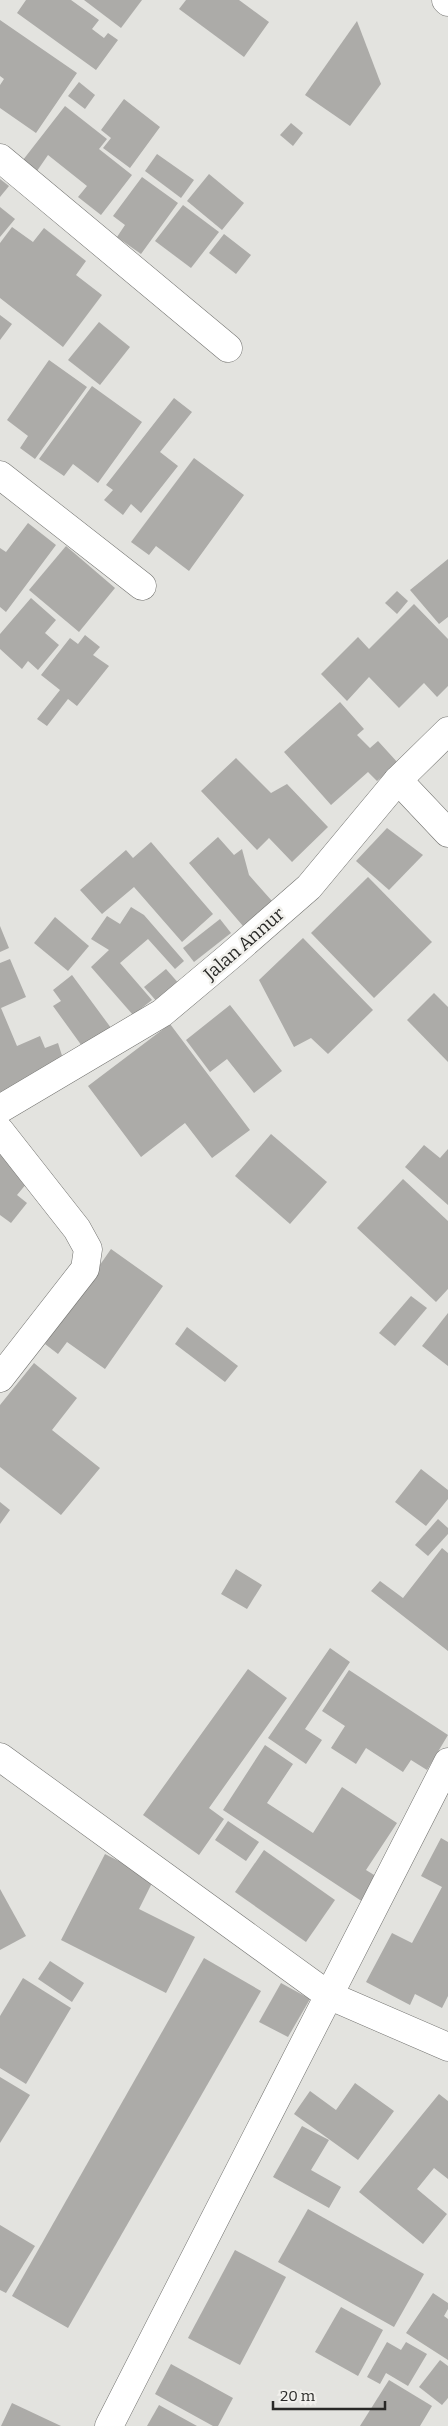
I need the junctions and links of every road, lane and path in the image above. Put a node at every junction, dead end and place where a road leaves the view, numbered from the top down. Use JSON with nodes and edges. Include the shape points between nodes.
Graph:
{"nodes":[{"id":1,"x":0,"y":158,"type":"edge"},
{"id":2,"x":228,"y":348,"type":"dead end"},
{"id":3,"x":0,"y":475,"type":"edge"},
{"id":4,"x":142,"y":586,"type":"dead end"},
{"id":5,"x":448,"y":731,"type":"edge"},
{"id":6,"x":398,"y":780,"type":"junction"},
{"id":7,"x":448,"y":832,"type":"edge"},
{"id":8,"x":0,"y":1109,"type":"edge"},
{"id":9,"x":0,"y":1131,"type":"edge"},
{"id":10,"x":0,"y":1378,"type":"edge"},
{"id":11,"x":0,"y":1757,"type":"edge"},
{"id":12,"x":448,"y":1762,"type":"edge"},
{"id":13,"x":328,"y":1995,"type":"junction"},
{"id":14,"x":448,"y":2047,"type":"edge"},
{"id":15,"x":109,"y":2426,"type":"edge"}],
"edges":[{"from":1,"to":2,"type":"street"},
{"from":3,"to":4,"type":"street"},
{"from":5,"to":6,"type":"street","name":"Jalan Annur"},
{"from":6,"to":7,"type":"street"},
{"from":6,"to":8,"type":"street","name":"Jalan Annur","via":[[309,887],[162,1013]]},
{"from":9,"to":10,"type":"street","via":[[88,1249],[85,1269]]},
{"from":11,"to":13,"type":"street"},
{"from":12,"to":13,"type":"street"},
{"from":13,"to":14,"type":"street"},
{"from":13,"to":15,"type":"street"}]}
